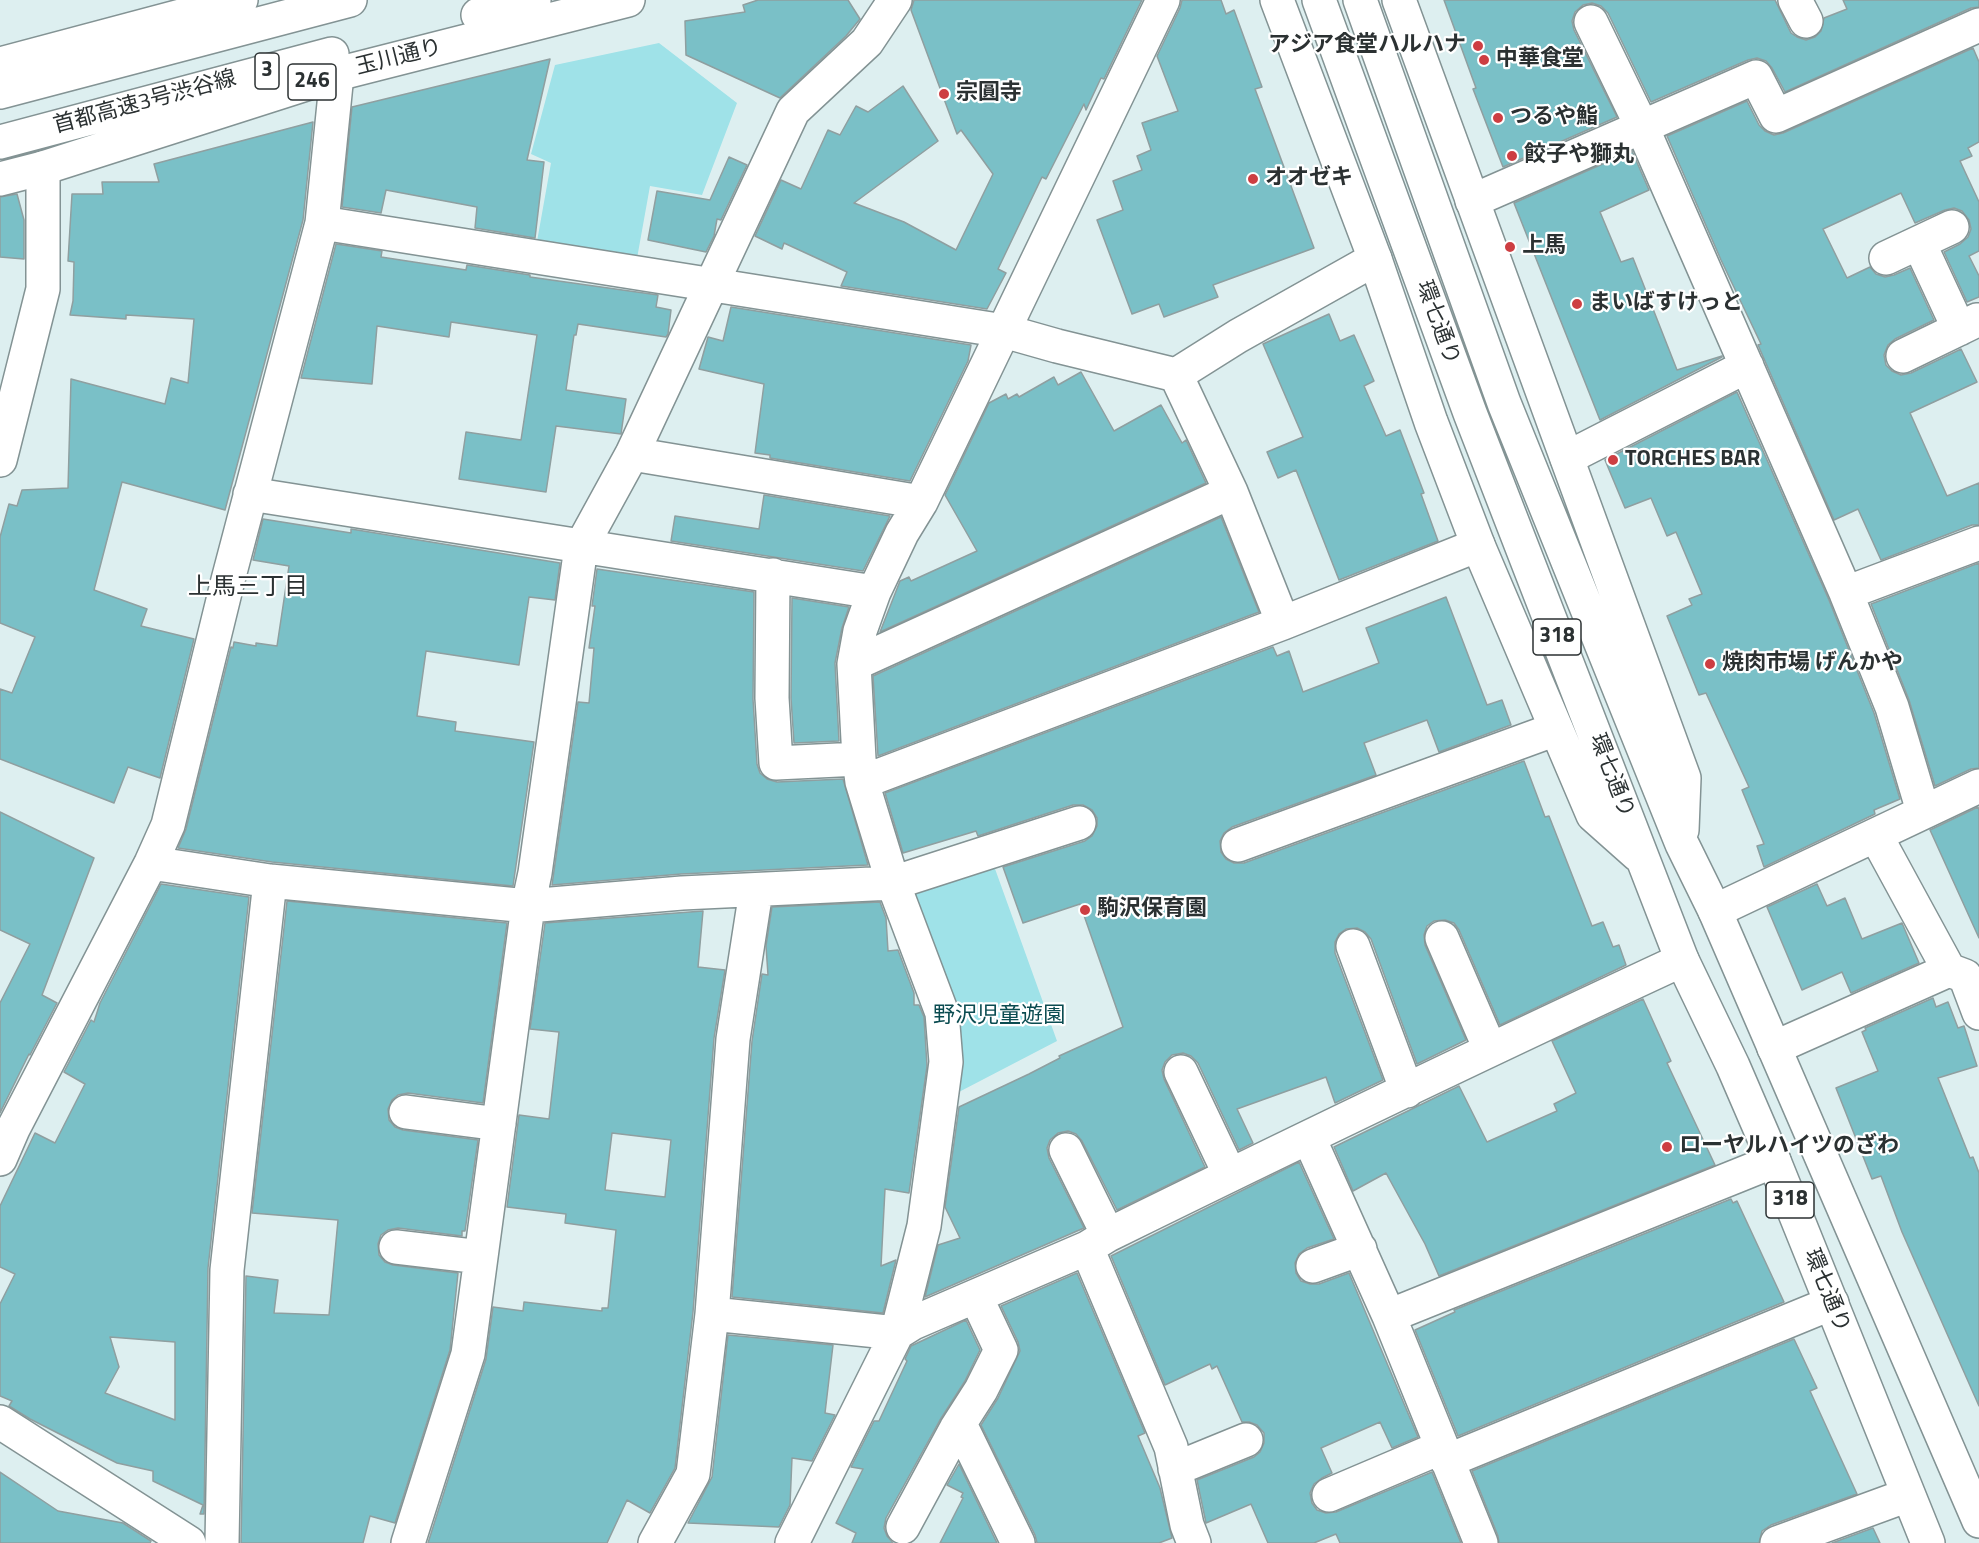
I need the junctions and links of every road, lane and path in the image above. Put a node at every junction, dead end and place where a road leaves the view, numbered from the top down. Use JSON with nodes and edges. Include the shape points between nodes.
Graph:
{"nodes":[{"id":1,"x":241,"y":0,"type":"edge"},
{"id":2,"x":350,"y":0,"type":"edge"},
{"id":3,"x":534,"y":0,"type":"edge"},
{"id":4,"x":628,"y":0,"type":"edge"},
{"id":5,"x":895,"y":0,"type":"edge"},
{"id":6,"x":1163,"y":0,"type":"edge"},
{"id":7,"x":1277,"y":0,"type":"edge"},
{"id":8,"x":1319,"y":0,"type":"edge"},
{"id":9,"x":1360,"y":0,"type":"edge"},
{"id":10,"x":1399,"y":0,"type":"edge"},
{"id":11,"x":1591,"y":22,"type":"dead end"},
{"id":12,"x":1979,"y":26,"type":"edge"},
{"id":13,"x":0,"y":64,"type":"edge"},
{"id":14,"x":337,"y":74,"type":"junction"},
{"id":15,"x":0,"y":92,"type":"edge"},
{"id":16,"x":1642,"y":127,"type":"junction"},
{"id":17,"x":0,"y":142,"type":"edge"},
{"id":18,"x":43,"y":168,"type":"junction"},
{"id":19,"x":0,"y":178,"type":"edge"},
{"id":20,"x":1472,"y":201,"type":"junction"},
{"id":21,"x":322,"y":224,"type":"junction"},
{"id":22,"x":1952,"y":227,"type":"dead end"},
{"id":23,"x":1920,"y":243,"type":"junction"},
{"id":24,"x":1886,"y":258,"type":"dead end"},
{"id":25,"x":1375,"y":259,"type":"junction"},
{"id":26,"x":712,"y":284,"type":"junction"},
{"id":27,"x":1969,"y":324,"type":"edge"},
{"id":28,"x":1004,"y":331,"type":"junction"},
{"id":29,"x":1903,"y":356,"type":"dead end"},
{"id":30,"x":1747,"y":366,"type":"junction"},
{"id":31,"x":1176,"y":375,"type":"junction"},
{"id":32,"x":632,"y":454,"type":"junction"},
{"id":33,"x":1567,"y":458,"type":"junction"},
{"id":34,"x":0,"y":460,"type":"edge"},
{"id":35,"x":1231,"y":492,"type":"junction"},
{"id":36,"x":250,"y":494,"type":"junction"},
{"id":37,"x":921,"y":502,"type":"junction"},
{"id":38,"x":1979,"y":543,"type":"edge"},
{"id":39,"x":1478,"y":545,"type":"junction"},
{"id":40,"x":580,"y":547,"type":"junction"},
{"id":41,"x":773,"y":575,"type":"junction"},
{"id":42,"x":874,"y":592,"type":"junction"},
{"id":43,"x":1846,"y":593,"type":"junction"},
{"id":44,"x":1283,"y":623,"type":"junction"},
{"id":45,"x":854,"y":664,"type":"junction"},
{"id":46,"x":1557,"y":729,"type":"junction"},
{"id":47,"x":861,"y":770,"type":"junction"},
{"id":48,"x":1979,"y":786,"type":"edge"},
{"id":49,"x":1923,"y":811,"type":"junction"},
{"id":50,"x":1079,"y":823,"type":"dead end"},
{"id":51,"x":1876,"y":836,"type":"junction"},
{"id":52,"x":1682,"y":844,"type":"junction"},
{"id":53,"x":1238,"y":845,"type":"dead end"},
{"id":54,"x":1644,"y":860,"type":"junction"},
{"id":55,"x":151,"y":863,"type":"junction"},
{"id":56,"x":270,"y":881,"type":"junction"},
{"id":57,"x":893,"y":883,"type":"junction"},
{"id":58,"x":756,"y":891,"type":"junction"},
{"id":59,"x":528,"y":906,"type":"junction"},
{"id":60,"x":1715,"y":911,"type":"junction"},
{"id":61,"x":1442,"y":938,"type":"dead end"},
{"id":62,"x":1353,"y":946,"type":"dead end"},
{"id":63,"x":1683,"y":960,"type":"junction"},
{"id":64,"x":1948,"y":970,"type":"junction"},
{"id":65,"x":1979,"y":1013,"type":"edge"},
{"id":66,"x":1774,"y":1048,"type":"junction"},
{"id":67,"x":1490,"y":1049,"type":"junction"},
{"id":68,"x":1181,"y":1072,"type":"dead end"},
{"id":69,"x":1407,"y":1091,"type":"junction"},
{"id":70,"x":406,"y":1112,"type":"dead end"},
{"id":71,"x":499,"y":1124,"type":"junction"},
{"id":72,"x":6,"y":1126,"type":"edge"},
{"id":73,"x":1309,"y":1138,"type":"junction"},
{"id":74,"x":1066,"y":1150,"type":"dead end"},
{"id":75,"x":0,"y":1159,"type":"edge"},
{"id":76,"x":1774,"y":1161,"type":"junction"},
{"id":77,"x":1230,"y":1175,"type":"junction"},
{"id":78,"x":1097,"y":1241,"type":"junction"},
{"id":79,"x":396,"y":1247,"type":"dead end"},
{"id":80,"x":1360,"y":1249,"type":"junction"},
{"id":81,"x":481,"y":1257,"type":"junction"},
{"id":82,"x":1313,"y":1266,"type":"dead end"},
{"id":83,"x":976,"y":1297,"type":"junction"},
{"id":84,"x":1832,"y":1303,"type":"junction"},
{"id":85,"x":712,"y":1314,"type":"junction"},
{"id":86,"x":1389,"y":1316,"type":"junction"},
{"id":87,"x":897,"y":1333,"type":"junction"},
{"id":88,"x":0,"y":1422,"type":"edge"},
{"id":89,"x":960,"y":1424,"type":"junction"},
{"id":90,"x":1246,"y":1440,"type":"dead end"},
{"id":91,"x":1444,"y":1454,"type":"junction"},
{"id":92,"x":1175,"y":1469,"type":"junction"},
{"id":93,"x":1329,"y":1495,"type":"dead end"},
{"id":94,"x":1908,"y":1495,"type":"junction"},
{"id":95,"x":1979,"y":1521,"type":"edge"},
{"id":96,"x":903,"y":1527,"type":"dead end"},
{"id":97,"x":189,"y":1543,"type":"edge"},
{"id":98,"x":222,"y":1543,"type":"edge"},
{"id":99,"x":408,"y":1543,"type":"edge"},
{"id":100,"x":655,"y":1543,"type":"edge"},
{"id":101,"x":792,"y":1543,"type":"edge"},
{"id":102,"x":1018,"y":1543,"type":"edge"},
{"id":103,"x":1194,"y":1543,"type":"edge"},
{"id":104,"x":1481,"y":1543,"type":"edge"},
{"id":105,"x":1777,"y":1543,"type":"edge"},
{"id":106,"x":1928,"y":1543,"type":"edge"}],
"edges":[{"from":1,"to":13,"type":"main road"},
{"from":2,"to":15,"type":"main road","number":"3"},
{"from":3,"to":17,"type":"main road","name":"首都高速3号渋谷線","number":"3"},
{"from":4,"to":14,"type":"main road","name":"玉川通り","number":"246"},
{"from":5,"to":26,"type":"main road","via":[[867,42],[793,111]]},
{"from":6,"to":28,"type":"main road"},
{"from":7,"to":25,"type":"main road"},
{"from":8,"to":54,"type":"main road","name":"環七通り","number":"318","via":[[1470,413]]},
{"from":9,"to":52,"type":"main road","name":"環七通り","number":"318","via":[[1504,403]]},
{"from":10,"to":20,"type":"main road"},
{"from":11,"to":16,"type":"main road"},
{"from":12,"to":16,"type":"main road","via":[[1776,116],[1756,77]]},
{"from":14,"to":18,"type":"main road","name":"玉川通り","number":"246"},
{"from":14,"to":21,"type":"main road"},
{"from":16,"to":20,"type":"main road"},
{"from":16,"to":30,"type":"main road"},
{"from":18,"to":19,"type":"main road","name":"玉川通り","number":"246"},
{"from":18,"to":34,"type":"main road","via":[[43,288]]},
{"from":20,"to":33,"type":"main road"},
{"from":21,"to":26,"type":"main road"},
{"from":21,"to":36,"type":"main road"},
{"from":22,"to":23,"type":"main road"},
{"from":23,"to":24,"type":"main road"},
{"from":23,"to":27,"type":"main road"},
{"from":25,"to":31,"type":"main road"},
{"from":25,"to":39,"type":"main road"},
{"from":26,"to":28,"type":"main road"},
{"from":26,"to":32,"type":"main road"},
{"from":27,"to":29,"type":"main road"},
{"from":28,"to":31,"type":"main road"},
{"from":28,"to":37,"type":"main road"},
{"from":30,"to":33,"type":"main road"},
{"from":30,"to":43,"type":"main road"},
{"from":31,"to":35,"type":"main road"},
{"from":32,"to":37,"type":"main road"},
{"from":32,"to":40,"type":"main road"},
{"from":33,"to":52,"type":"main road","via":[[1684,778]]},
{"from":35,"to":44,"type":"main road"},
{"from":35,"to":45,"type":"main road"},
{"from":36,"to":40,"type":"main road"},
{"from":36,"to":55,"type":"main road","via":[[168,825]]},
{"from":37,"to":42,"type":"main road"},
{"from":38,"to":43,"type":"main road"},
{"from":39,"to":44,"type":"main road"},
{"from":39,"to":46,"type":"main road"},
{"from":40,"to":41,"type":"main road"},
{"from":40,"to":59,"type":"main road"},
{"from":41,"to":42,"type":"main road"},
{"from":41,"to":47,"type":"main road","via":[[776,763]]},
{"from":42,"to":45,"type":"main road","via":[[860,631]]},
{"from":43,"to":49,"type":"main road","via":[[1892,707]]},
{"from":44,"to":47,"type":"main road"},
{"from":45,"to":47,"type":"main road"},
{"from":46,"to":53,"type":"main road"},
{"from":46,"to":54,"type":"main road","via":[[1593,815]]},
{"from":47,"to":57,"type":"main road"},
{"from":48,"to":49,"type":"main road"},
{"from":49,"to":51,"type":"main road"},
{"from":50,"to":57,"type":"main road"},
{"from":51,"to":60,"type":"main road"},
{"from":51,"to":64,"type":"main road"},
{"from":52,"to":60,"type":"main road","name":"環七通り","number":"318"},
{"from":54,"to":63,"type":"main road","name":"環七通り","number":"318"},
{"from":55,"to":56,"type":"main road"},
{"from":55,"to":72,"type":"main road"},
{"from":56,"to":59,"type":"main road"},
{"from":56,"to":98,"type":"main road","via":[[227,1270]]},
{"from":57,"to":58,"type":"main road"},
{"from":57,"to":87,"type":"main road","via":[[942,1013],[946,1062],[924,1226]]},
{"from":58,"to":59,"type":"main road"},
{"from":58,"to":85,"type":"main road","via":[[733,1039]]},
{"from":59,"to":71,"type":"main road"},
{"from":60,"to":66,"type":"main road","name":"環七通り","number":"318"},
{"from":61,"to":67,"type":"main road"},
{"from":62,"to":69,"type":"main road"},
{"from":63,"to":67,"type":"main road"},
{"from":63,"to":76,"type":"main road","name":"環七通り","number":"318"},
{"from":64,"to":65,"type":"main road","via":[[1965,975]]},
{"from":64,"to":66,"type":"main road"},
{"from":66,"to":95,"type":"main road","name":"環七通り","number":"318"},
{"from":67,"to":69,"type":"main road"},
{"from":68,"to":77,"type":"main road"},
{"from":69,"to":73,"type":"main road"},
{"from":70,"to":71,"type":"main road"},
{"from":71,"to":81,"type":"main road"},
{"from":72,"to":75,"type":"main road"},
{"from":73,"to":77,"type":"main road"},
{"from":73,"to":80,"type":"main road"},
{"from":74,"to":78,"type":"main road"},
{"from":76,"to":84,"type":"main road","name":"環七通り","number":"318"},
{"from":76,"to":86,"type":"main road"},
{"from":77,"to":78,"type":"main road"},
{"from":78,"to":83,"type":"main road"},
{"from":78,"to":92,"type":"main road","via":[[1171,1446]]},
{"from":79,"to":81,"type":"main road"},
{"from":80,"to":82,"type":"main road"},
{"from":80,"to":86,"type":"main road"},
{"from":81,"to":99,"type":"main road","via":[[468,1354]]},
{"from":83,"to":87,"type":"main road"},
{"from":83,"to":89,"type":"main road","via":[[1001,1350]]},
{"from":84,"to":91,"type":"main road"},
{"from":84,"to":94,"type":"main road","name":"環七通り","number":"318"},
{"from":85,"to":87,"type":"main road"},
{"from":85,"to":100,"type":"main road","via":[[693,1474]]},
{"from":86,"to":91,"type":"main road"},
{"from":87,"to":101,"type":"main road"},
{"from":88,"to":97,"type":"main road"},
{"from":89,"to":96,"type":"main road"},
{"from":89,"to":102,"type":"main road"},
{"from":90,"to":92,"type":"main road"},
{"from":91,"to":93,"type":"main road"},
{"from":91,"to":104,"type":"main road"},
{"from":92,"to":103,"type":"main road"},
{"from":94,"to":105,"type":"main road"},
{"from":94,"to":106,"type":"main road","name":"環七通り","number":"318"}]}
